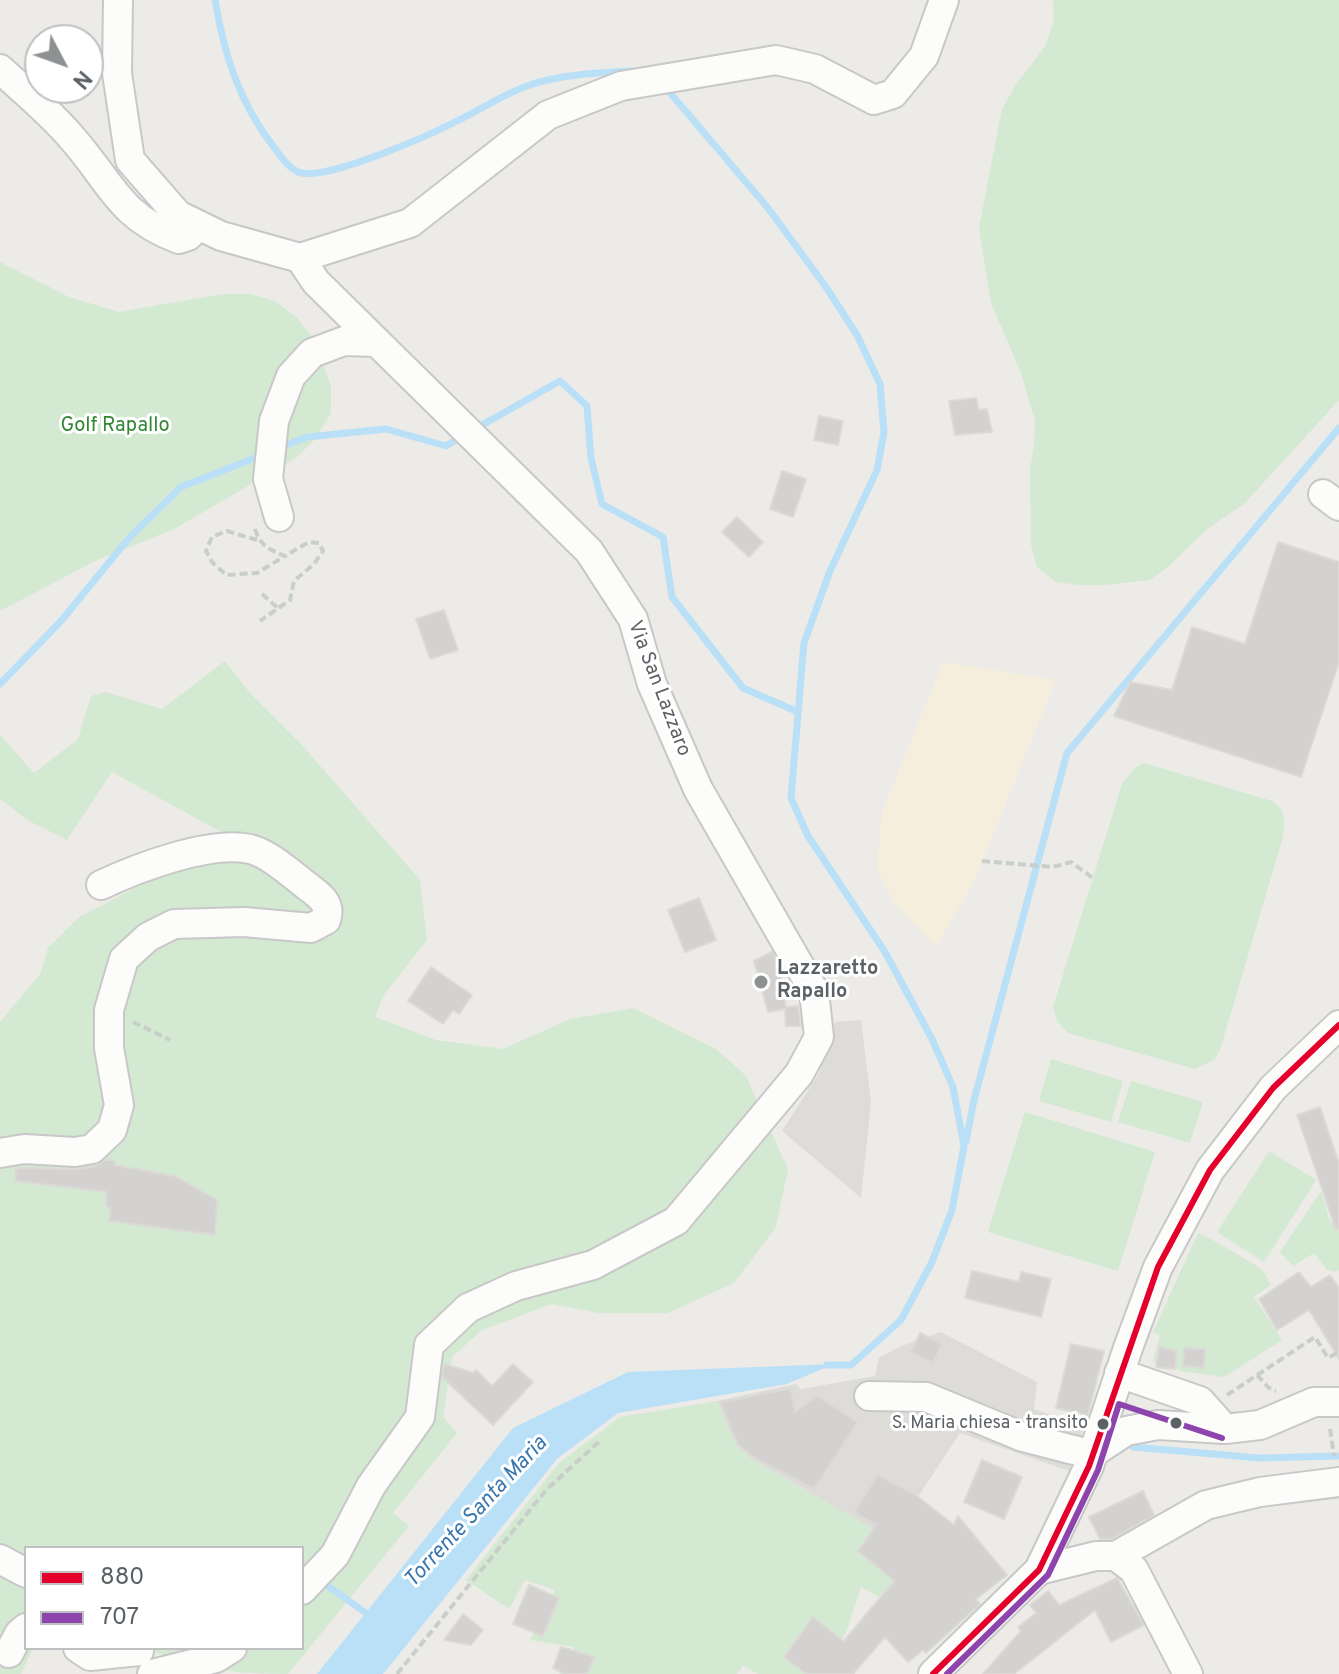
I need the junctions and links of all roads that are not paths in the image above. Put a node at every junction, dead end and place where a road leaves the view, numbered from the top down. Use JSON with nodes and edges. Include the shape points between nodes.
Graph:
{"nodes":[{"id":1,"x":118,"y":0,"type":"edge"},
{"id":2,"x":944,"y":0,"type":"edge"},
{"id":3,"x":0,"y":69,"type":"edge"},
{"id":4,"x":198,"y":226,"type":"junction"},
{"id":5,"x":300,"y":258,"type":"junction"},
{"id":6,"x":376,"y":342,"type":"junction"},
{"id":7,"x":267,"y":523,"type":"road end"},
{"id":8,"x":101,"y":885,"type":"dead end"},
{"id":9,"x":1339,"y":1025,"type":"edge"},
{"id":10,"x":0,"y":1153,"type":"edge"},
{"id":11,"x":1116,"y":1382,"type":"junction"},
{"id":12,"x":869,"y":1396,"type":"dead end"},
{"id":13,"x":1334,"y":1413,"type":"edge"},
{"id":14,"x":1216,"y":1418,"type":"junction"},
{"id":15,"x":1093,"y":1453,"type":"junction"},
{"id":16,"x":1337,"y":1471,"type":"edge"},
{"id":17,"x":1116,"y":1556,"type":"junction"},
{"id":18,"x":0,"y":1559,"type":"edge"},
{"id":19,"x":1039,"y":1570,"type":"junction"},
{"id":20,"x":24,"y":1572,"type":"edge"},
{"id":21,"x":304,"y":1588,"type":"edge"},
{"id":22,"x":24,"y":1630,"type":"edge"},
{"id":23,"x":81,"y":1650,"type":"edge"},
{"id":24,"x":229,"y":1650,"type":"edge"},
{"id":25,"x":9,"y":1653,"type":"dead end"},
{"id":26,"x":143,"y":1662,"type":"edge"},
{"id":27,"x":933,"y":1674,"type":"edge"},
{"id":28,"x":1188,"y":1674,"type":"edge"}],
"edges":[{"from":1,"to":4,"type":"street","via":[[117,73],[130,160],[178,215]]},
{"from":2,"to":5,"type":"street","via":[[924,56],[893,94],[874,100],[815,69],[776,60],[621,86],[548,115],[410,223]]},
{"from":3,"to":4,"type":"street","via":[[71,136],[130,212],[179,239]]},
{"from":4,"to":5,"type":"street"},
{"from":5,"to":6,"type":"street","name":"Via San Lazzaro","via":[[316,282]]},
{"from":6,"to":7,"type":"street","via":[[344,341],[312,353],[291,376],[274,421]]},
{"from":6,"to":21,"type":"street","name":"Via San Lazzaro","via":[[589,551],[633,619],[652,684],[698,789],[814,991],[819,1037],[799,1074],[676,1221],[593,1265],[516,1286],[468,1308],[429,1345],[420,1417],[371,1486],[335,1555]]},
{"from":8,"to":10,"type":"street","via":[[190,853],[253,849],[314,892],[329,912],[311,928],[244,922],[174,924],[148,937],[124,959],[109,1010],[119,1105],[112,1130],[92,1149]]},
{"from":9,"to":11,"type":"street","via":[[1273,1088],[1210,1170],[1158,1267]]},
{"from":11,"to":14,"type":"street"},
{"from":11,"to":15,"type":"street"},
{"from":12,"to":15,"type":"street","via":[[926,1397],[1023,1437]]},
{"from":13,"to":14,"type":"street","via":[[1314,1402],[1260,1425]]},
{"from":14,"to":15,"type":"street","via":[[1126,1431]]},
{"from":15,"to":19,"type":"street"},
{"from":16,"to":17,"type":"street","via":[[1206,1505]]},
{"from":17,"to":19,"type":"street"},
{"from":17,"to":28,"type":"street","via":[[1134,1570]]},
{"from":18,"to":20,"type":"street"},
{"from":19,"to":27,"type":"street"},
{"from":22,"to":25,"type":"street"},
{"from":23,"to":26,"type":"street","via":[[90,1656]]},
{"from":24,"to":26,"type":"street","via":[[216,1658]]}]}
